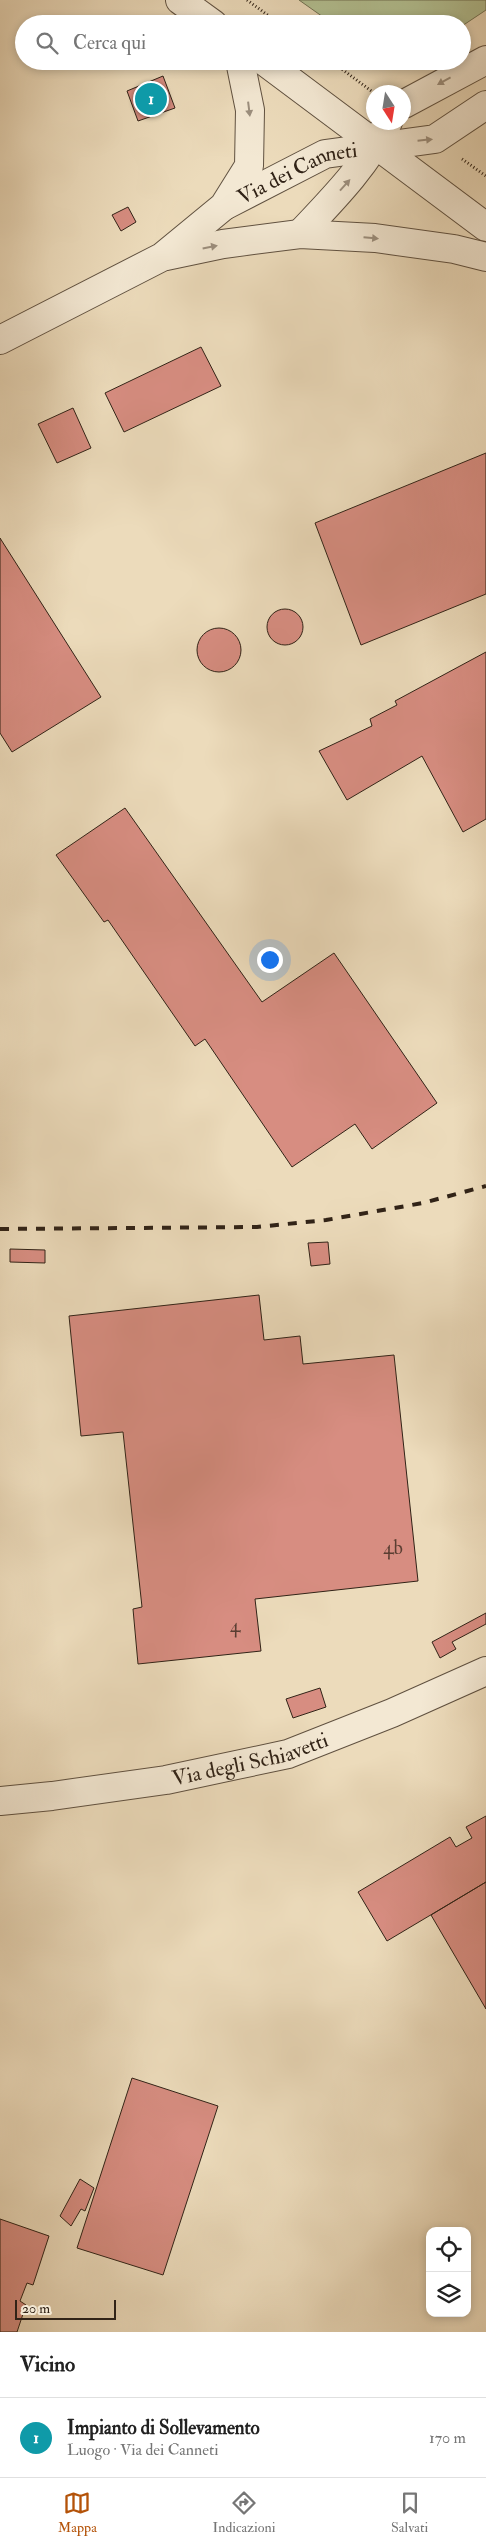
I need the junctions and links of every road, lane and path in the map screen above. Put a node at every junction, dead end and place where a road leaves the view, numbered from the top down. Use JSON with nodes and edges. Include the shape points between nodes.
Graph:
{"nodes":[{"id":1,"x":180,"y":0,"type":"edge"},
{"id":2,"x":247,"y":0,"type":"edge"},
{"id":3,"x":201,"y":15,"type":"edge"},
{"id":4,"x":268,"y":15,"type":"edge"},
{"id":5,"x":486,"y":60,"type":"edge"},
{"id":6,"x":471,"y":68,"type":"edge"},
{"id":7,"x":242,"y":70,"type":"edge"},
{"id":8,"x":279,"y":70,"type":"edge"},
{"id":9,"x":343,"y":70,"type":"edge"},
{"id":10,"x":467,"y":70,"type":"edge"},
{"id":11,"x":366,"y":87,"type":"edge"},
{"id":12,"x":411,"y":100,"type":"edge"},
{"id":13,"x":486,"y":105,"type":"edge"},
{"id":14,"x":382,"y":134,"type":"edge"},
{"id":15,"x":224,"y":206,"type":"junction"},
{"id":16,"x":486,"y":227,"type":"edge"},
{"id":17,"x":300,"y":234,"type":"junction"},
{"id":18,"x":162,"y":257,"type":"junction"},
{"id":19,"x":486,"y":257,"type":"edge"},
{"id":20,"x":0,"y":340,"type":"edge"},
{"id":21,"x":486,"y":1671,"type":"edge"},
{"id":22,"x":0,"y":1801,"type":"edge"}],
"edges":[{"from":1,"to":3,"type":"street"},
{"from":2,"to":4,"type":"path"},
{"from":5,"to":6,"type":"street","one_way":true},
{"from":7,"to":15,"type":"street","name":"Via dei Canneti","one_way":true,"via":[[250,110],[250,166]]},
{"from":8,"to":14,"type":"street"},
{"from":9,"to":11,"type":"path"},
{"from":10,"to":12,"type":"street","one_way":true},
{"from":14,"to":13,"type":"street","one_way":true,"via":[[435,139]]},
{"from":14,"to":15,"type":"street","name":"Via dei Canneti","via":[[325,154]]},
{"from":14,"to":16,"type":"street"},
{"from":17,"to":14,"type":"street","name":"Via dei Canneti","one_way":true,"via":[[359,170]]},
{"from":15,"to":18,"type":"street","name":"Via dei Canneti"},
{"from":18,"to":17,"type":"street","name":"Via dei Canneti","one_way":true,"via":[[223,244]]},
{"from":17,"to":19,"type":"street","name":"Via dei Canneti","one_way":true,"via":[[375,238]]},
{"from":18,"to":20,"type":"street","name":"Via dei Canneti"},
{"from":21,"to":22,"type":"street","name":"Via degli Schiavetti","via":[[288,1754],[166,1780]]}]}
